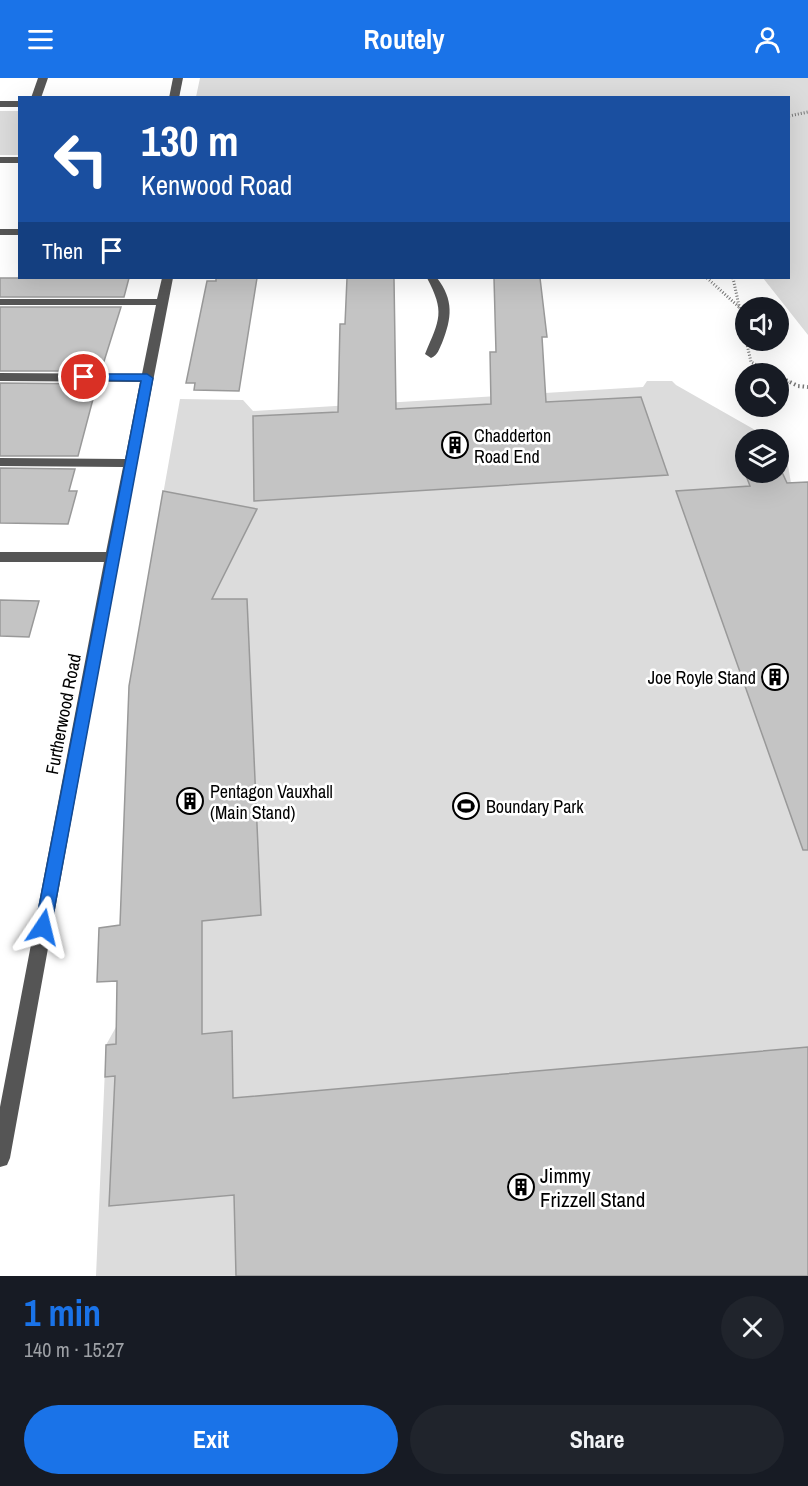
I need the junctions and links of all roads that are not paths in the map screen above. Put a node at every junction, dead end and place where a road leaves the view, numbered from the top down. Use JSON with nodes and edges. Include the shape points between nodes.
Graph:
{"nodes":[{"id":1,"x":42,"y":78,"type":"edge"},
{"id":2,"x":178,"y":78,"type":"edge"},
{"id":3,"x":37,"y":96,"type":"edge"},
{"id":4,"x":174,"y":96,"type":"edge"},
{"id":5,"x":0,"y":104,"type":"edge"},
{"id":6,"x":18,"y":104,"type":"edge"},
{"id":7,"x":0,"y":160,"type":"edge"},
{"id":8,"x":18,"y":160,"type":"edge"},
{"id":9,"x":0,"y":232,"type":"edge"},
{"id":10,"x":18,"y":232,"type":"edge"},
{"id":11,"x":167,"y":279,"type":"edge"},
{"id":12,"x":433,"y":279,"type":"edge"},
{"id":13,"x":0,"y":302,"type":"edge"},
{"id":14,"x":162,"y":302,"type":"junction"},
{"id":15,"x":431,"y":354,"type":"dead end"},
{"id":16,"x":0,"y":377,"type":"edge"},
{"id":17,"x":147,"y":378,"type":"junction"},
{"id":18,"x":0,"y":462,"type":"edge"},
{"id":19,"x":130,"y":463,"type":"junction"},
{"id":20,"x":0,"y":557,"type":"edge"},
{"id":21,"x":112,"y":557,"type":"junction"},
{"id":22,"x":0,"y":1158,"type":"edge"}],
"edges":[{"from":1,"to":3,"type":"street"},
{"from":2,"to":4,"type":"street"},
{"from":5,"to":6,"type":"street"},
{"from":7,"to":8,"type":"street"},
{"from":9,"to":10,"type":"street"},
{"from":11,"to":14,"type":"street","name":"Furtherwood Road"},
{"from":12,"to":15,"type":"street","via":[[441,288],[447,315]]},
{"from":13,"to":14,"type":"street"},
{"from":14,"to":17,"type":"street","name":"Furtherwood Road"},
{"from":16,"to":17,"type":"street"},
{"from":17,"to":19,"type":"street","name":"Furtherwood Road"},
{"from":18,"to":19,"type":"street"},
{"from":19,"to":21,"type":"street","name":"Furtherwood Road"},
{"from":20,"to":21,"type":"street"},
{"from":21,"to":22,"type":"street","name":"Furtherwood Road"}]}
